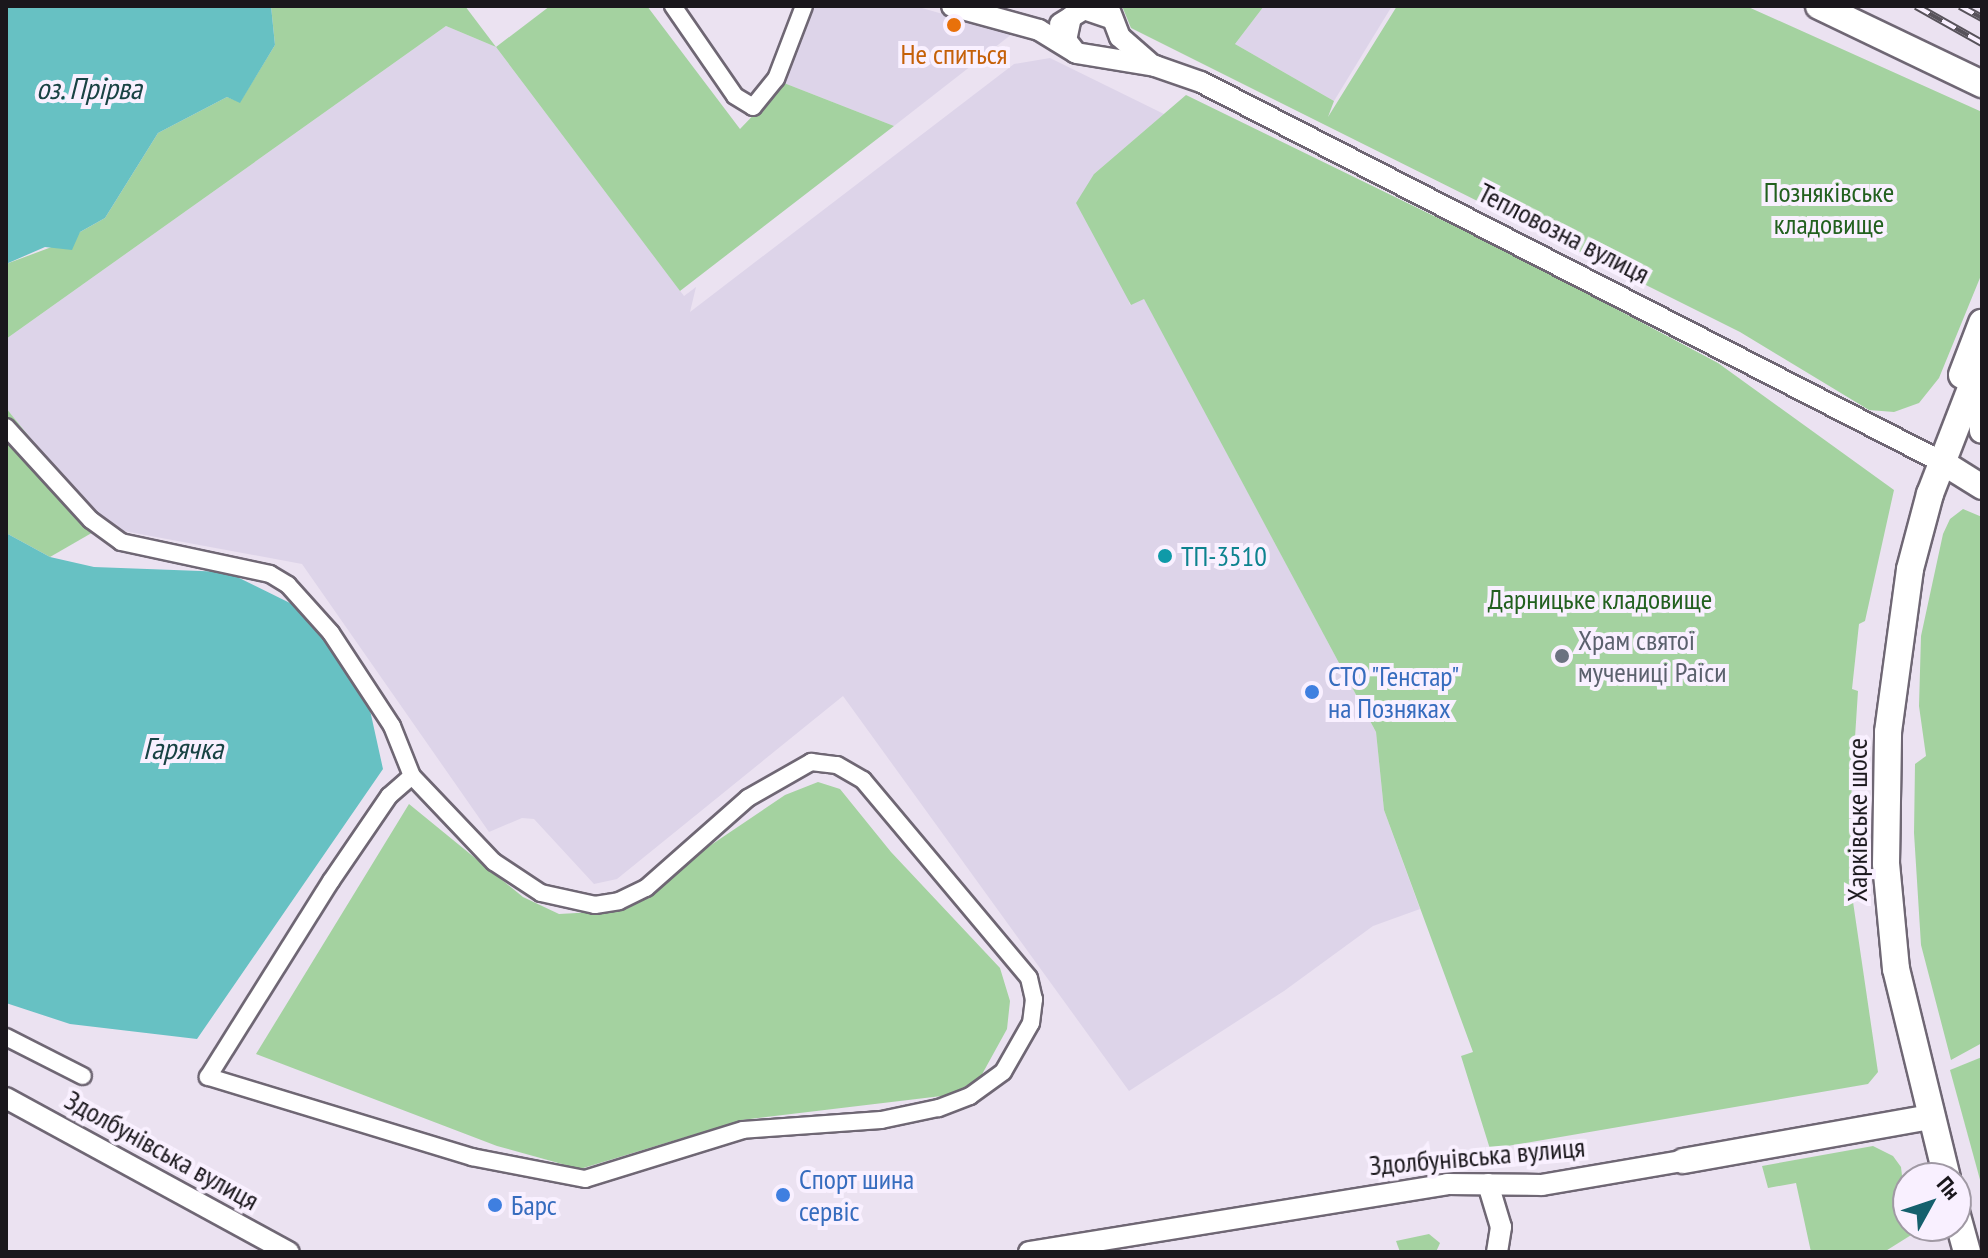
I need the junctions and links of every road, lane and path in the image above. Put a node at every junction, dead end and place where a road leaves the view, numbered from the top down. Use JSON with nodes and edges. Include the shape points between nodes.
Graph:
{"nodes":[{"id":1,"x":673,"y":6,"type":"edge"},
{"id":2,"x":804,"y":6,"type":"edge"},
{"id":3,"x":952,"y":6,"type":"edge"},
{"id":4,"x":1819,"y":6,"type":"edge"},
{"id":5,"x":1076,"y":12,"type":"edge"},
{"id":6,"x":1110,"y":15,"type":"edge"},
{"id":7,"x":1039,"y":30,"type":"junction"},
{"id":8,"x":1076,"y":53,"type":"junction"},
{"id":9,"x":1098,"y":57,"type":"junction"},
{"id":10,"x":1155,"y":66,"type":"junction"},
{"id":11,"x":1982,"y":84,"type":"edge"},
{"id":12,"x":1982,"y":323,"type":"edge"},
{"id":13,"x":1980,"y":365,"type":"edge"},
{"id":14,"x":6,"y":427,"type":"edge"},
{"id":15,"x":1982,"y":431,"type":"edge"},
{"id":16,"x":1942,"y":462,"type":"junction"},
{"id":17,"x":1982,"y":472,"type":"edge"},
{"id":18,"x":1982,"y":487,"type":"edge"},
{"id":19,"x":412,"y":776,"type":"junction"},
{"id":20,"x":6,"y":1037,"type":"edge"},
{"id":21,"x":83,"y":1076,"type":"dead end"},
{"id":22,"x":6,"y":1098,"type":"edge"},
{"id":23,"x":1931,"y":1117,"type":"junction"},
{"id":24,"x":1683,"y":1161,"type":"joint"},
{"id":25,"x":1943,"y":1162,"type":"edge"},
{"id":26,"x":1488,"y":1184,"type":"junction"},
{"id":27,"x":288,"y":1252,"type":"edge"},
{"id":28,"x":1029,"y":1252,"type":"edge"},
{"id":29,"x":1497,"y":1252,"type":"edge"}],
"edges":[{"from":1,"to":2,"type":"street","via":[[735,96],[753,107],[776,79]]},
{"from":3,"to":7,"type":"street"},
{"from":4,"to":11,"type":"main road"},
{"from":5,"to":6,"type":"street","via":[[1092,9]]},
{"from":5,"to":7,"type":"street"},
{"from":5,"to":8,"type":"street","via":[[1066,40]]},
{"from":6,"to":9,"type":"street","via":[[1111,45]]},
{"from":6,"to":10,"type":"street","name":"Тепловозна вулиця","via":[[1133,51]]},
{"from":7,"to":8,"type":"street"},
{"from":8,"to":9,"type":"street"},
{"from":9,"to":10,"type":"street","name":"Тепловозна вулиця"},
{"from":10,"to":16,"type":"street","name":"Тепловозна вулиця","via":[[1277,119]]},
{"from":12,"to":16,"type":"main road","name":"Харківське шосе","via":[[1939,434]]},
{"from":13,"to":15,"type":"main road"},
{"from":13,"to":16,"type":"main road","name":"Харківське шосе"},
{"from":14,"to":19,"type":"street","via":[[91,520],[121,542],[270,574],[288,585],[331,633],[392,726]]},
{"from":16,"to":17,"type":"main road"},
{"from":16,"to":18,"type":"main road"},
{"from":16,"to":23,"type":"main road","name":"Харківське шосе","via":[[1901,614],[1889,709],[1885,810],[1896,969]]},
{"from":19,"to":19,"type":"street","via":[[494,862],[541,893],[595,905],[646,888],[748,798],[777,780],[811,762],[837,765],[863,780],[1029,978],[1034,999],[1031,1023],[1003,1072],[970,1096],[938,1108],[881,1120],[743,1130],[585,1179],[472,1157],[208,1077],[331,881],[389,796]]},
{"from":20,"to":21,"type":"street"},
{"from":22,"to":27,"type":"street","name":"Здолбунівська вулиця"},
{"from":23,"to":24,"type":"main road","name":"Здолбунівська вулиця"},
{"from":23,"to":25,"type":"main road","name":"Харківське шосе"},
{"from":24,"to":26,"type":"street","name":"Здолбунівська вулиця","via":[[1542,1185]]},
{"from":26,"to":28,"type":"street","name":"Здолбунівська вулиця","via":[[1418,1188]]},
{"from":26,"to":29,"type":"street","via":[[1501,1227]]}]}
